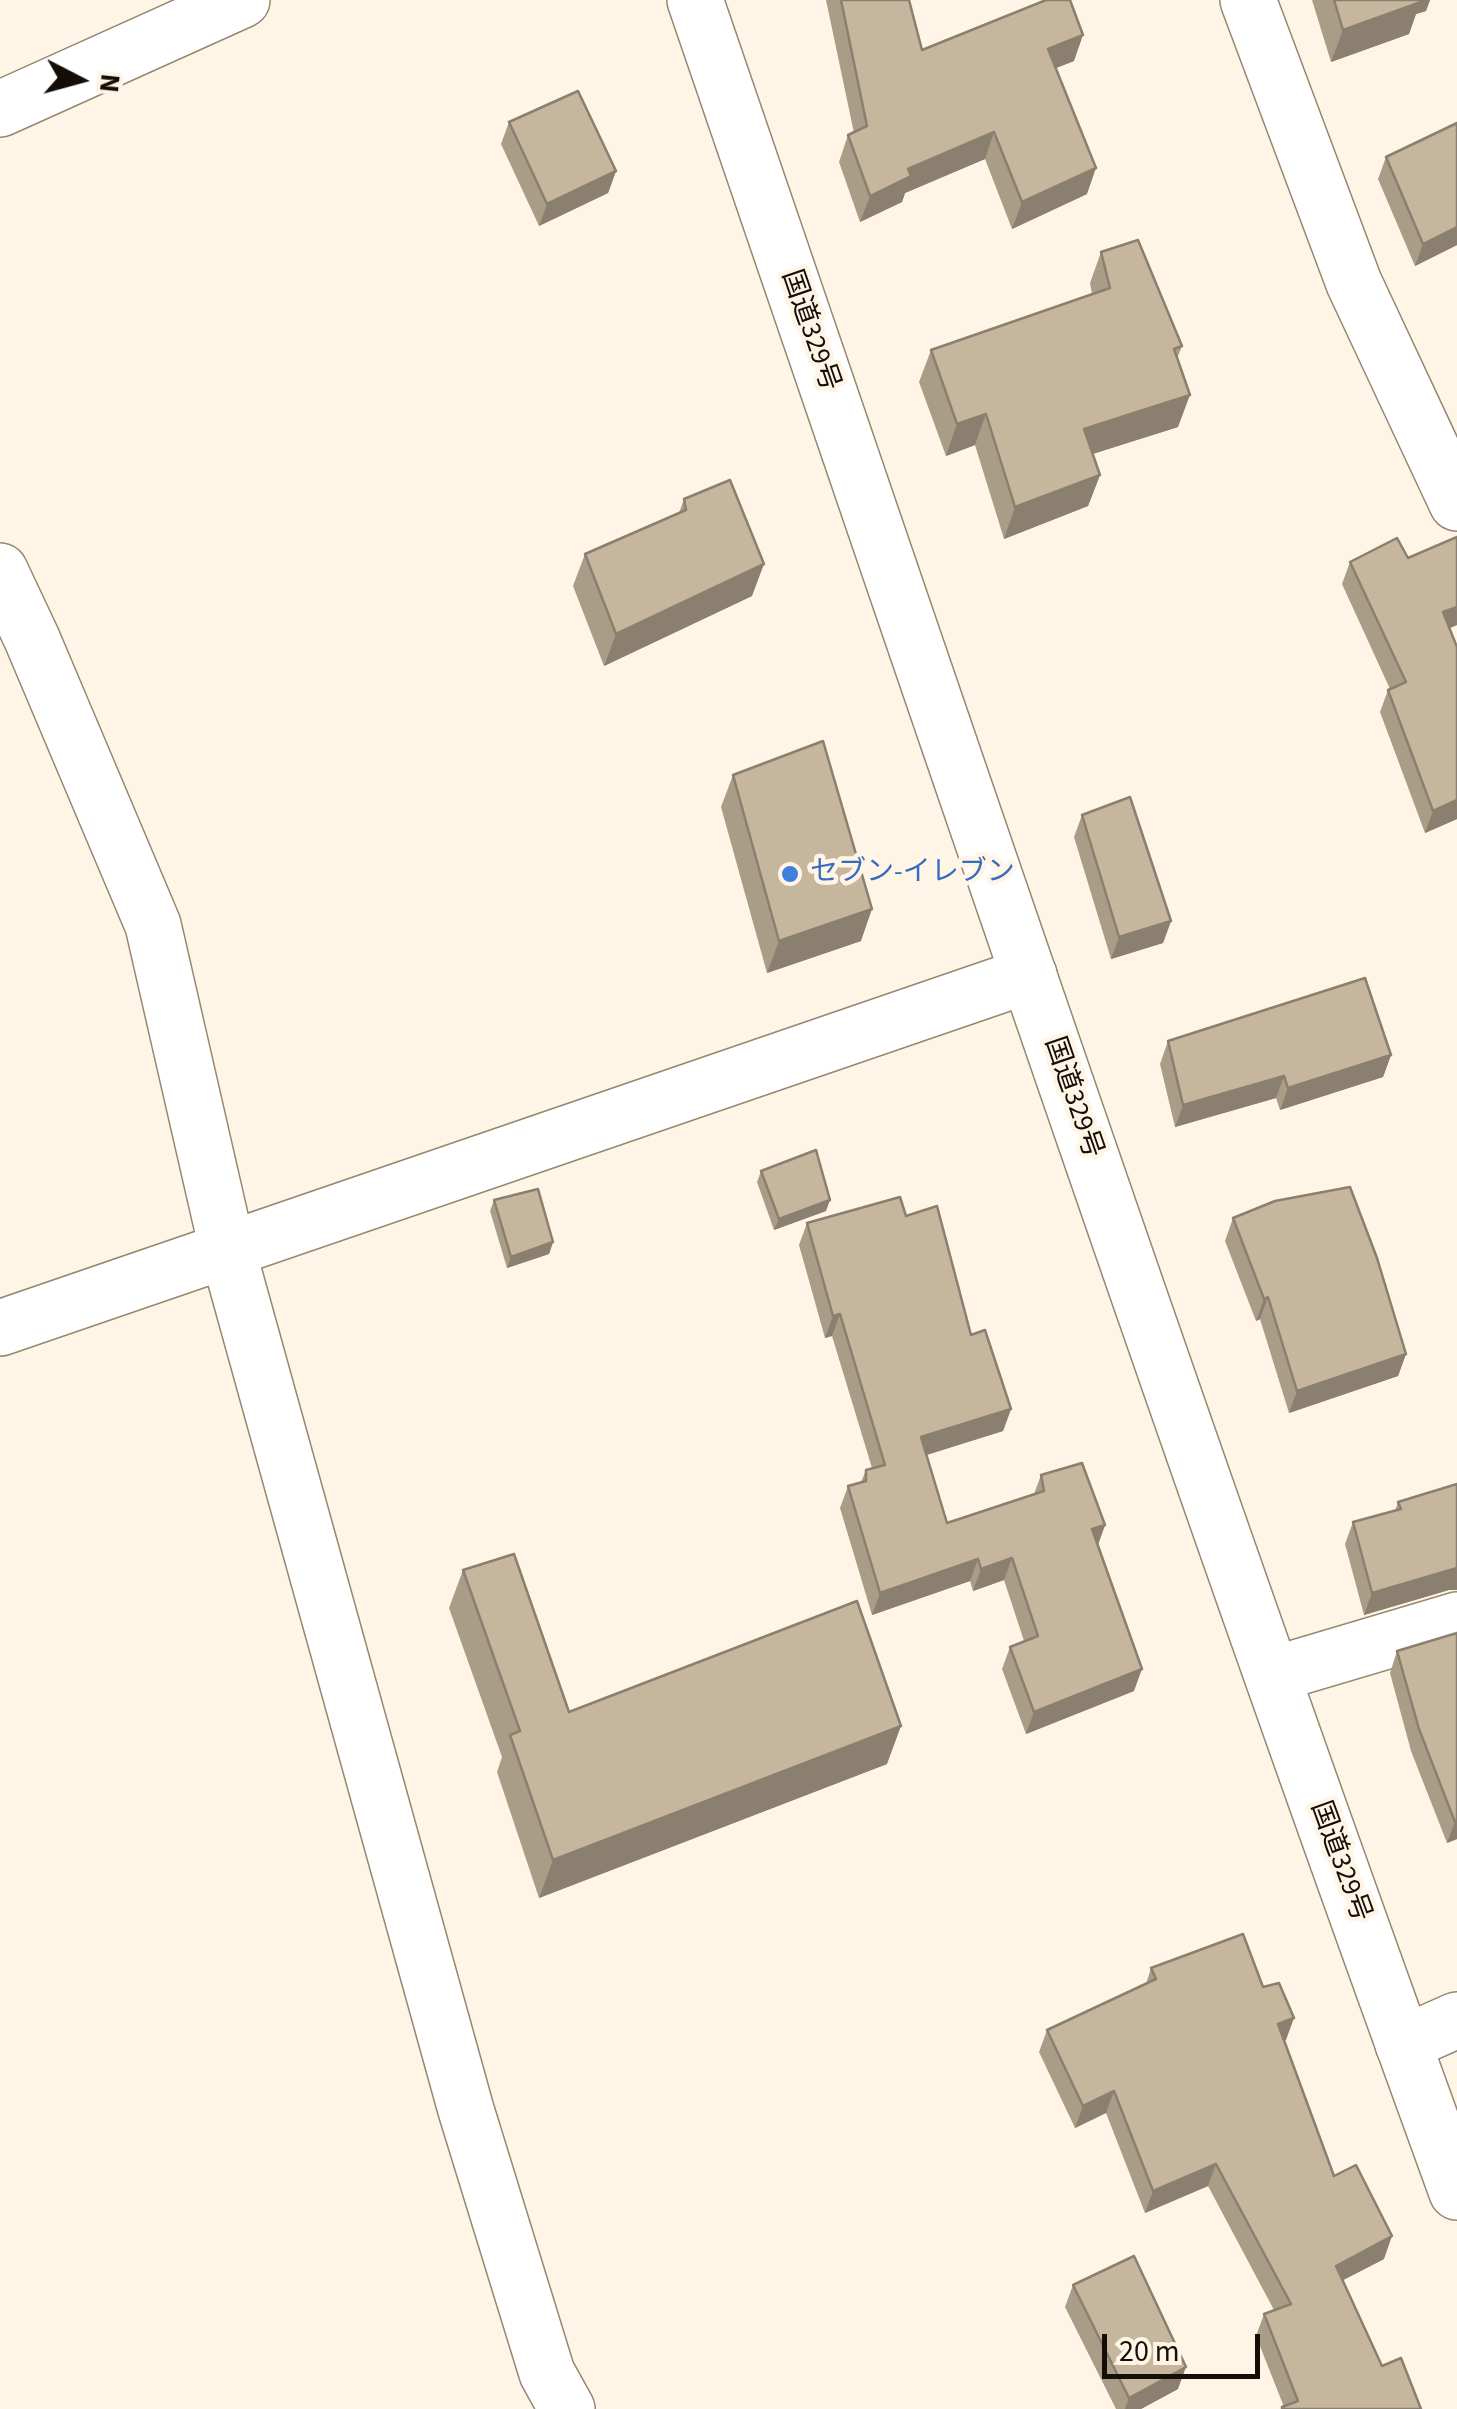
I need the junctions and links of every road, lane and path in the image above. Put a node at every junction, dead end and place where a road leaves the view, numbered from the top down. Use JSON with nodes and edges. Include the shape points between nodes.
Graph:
{"nodes":[{"id":1,"x":242,"y":0,"type":"edge"},
{"id":2,"x":695,"y":0,"type":"edge"},
{"id":3,"x":1248,"y":0,"type":"edge"},
{"id":4,"x":0,"y":109,"type":"edge"},
{"id":5,"x":1457,"y":503,"type":"edge"},
{"id":6,"x":0,"y":570,"type":"edge"},
{"id":7,"x":1029,"y":975,"type":"junction"},
{"id":8,"x":228,"y":1252,"type":"junction"},
{"id":9,"x":0,"y":1328,"type":"edge"},
{"id":10,"x":1457,"y":1620,"type":"edge"},
{"id":11,"x":1272,"y":1675,"type":"junction"},
{"id":12,"x":1457,"y":2020,"type":"edge"},
{"id":13,"x":1403,"y":2044,"type":"junction"},
{"id":14,"x":1457,"y":2192,"type":"edge"},
{"id":15,"x":567,"y":2409,"type":"edge"}],
"edges":[{"from":1,"to":4,"type":"main road"},
{"from":2,"to":7,"type":"main road","name":"国道329号"},
{"from":3,"to":5,"type":"main road","via":[[1354,283]]},
{"from":6,"to":8,"type":"main road","via":[[154,925]]},
{"from":7,"to":8,"type":"main road"},
{"from":7,"to":11,"type":"main road","name":"国道329号"},
{"from":8,"to":9,"type":"main road"},
{"from":8,"to":15,"type":"main road","via":[[466,2110],[547,2373]]},
{"from":10,"to":11,"type":"main road"},
{"from":11,"to":13,"type":"main road","name":"国道329号"},
{"from":12,"to":13,"type":"main road"},
{"from":13,"to":14,"type":"main road","name":"国道329号"}]}
